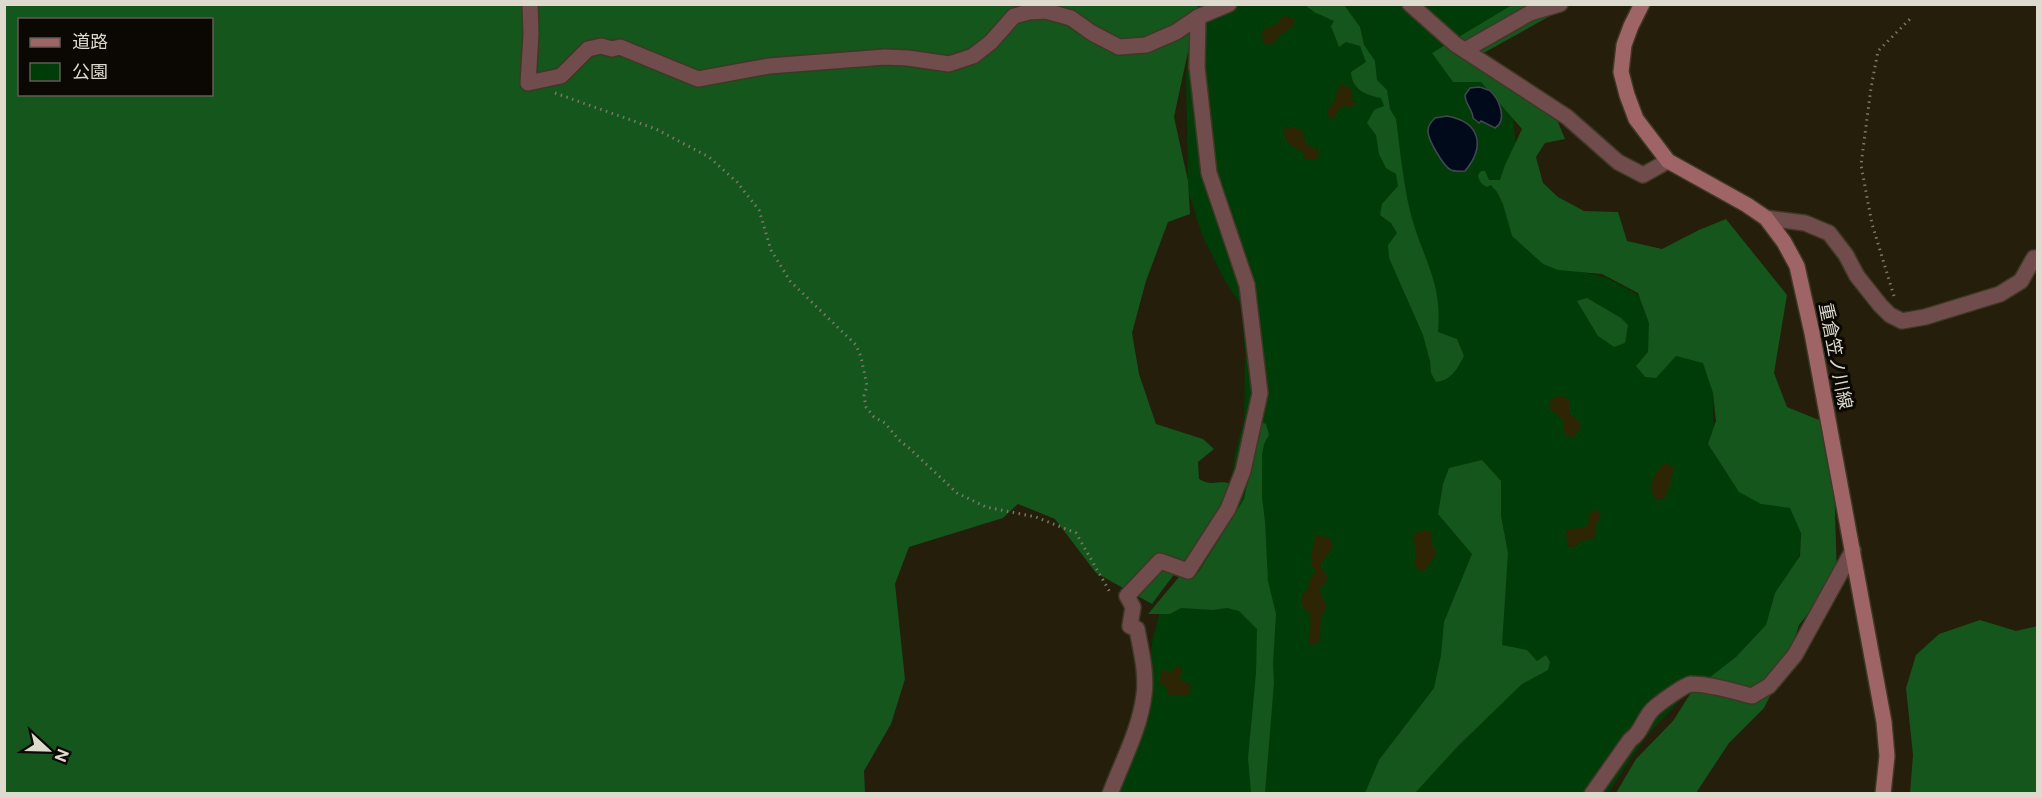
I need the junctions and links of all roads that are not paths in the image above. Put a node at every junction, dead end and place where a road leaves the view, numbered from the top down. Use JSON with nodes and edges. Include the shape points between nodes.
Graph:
{"nodes":[{"id":1,"x":530,"y":4,"type":"edge"},
{"id":2,"x":1229,"y":4,"type":"edge"},
{"id":3,"x":1410,"y":4,"type":"edge"},
{"id":4,"x":1560,"y":4,"type":"edge"},
{"id":5,"x":1642,"y":4,"type":"edge"},
{"id":6,"x":1198,"y":17,"type":"junction"},
{"id":7,"x":1465,"y":50,"type":"junction"},
{"id":8,"x":1668,"y":161,"type":"junction"},
{"id":9,"x":1766,"y":218,"type":"junction"},
{"id":10,"x":2037,"y":258,"type":"edge"},
{"id":11,"x":1853,"y":550,"type":"junction"},
{"id":12,"x":1110,"y":794,"type":"edge"},
{"id":13,"x":1592,"y":794,"type":"edge"},
{"id":14,"x":1883,"y":794,"type":"edge"}],
"edges":[{"from":1,"to":6,"type":"street","via":[[528,83],[561,76],[588,49],[601,46],[620,47],[698,79],[769,66],[885,57],[948,64],[973,56],[1014,16],[1029,12],[1046,11],[1071,18],[1119,47],[1146,45]]},
{"from":2,"to":6,"type":"street"},
{"from":3,"to":7,"type":"street"},
{"from":4,"to":7,"type":"street","via":[[1530,14]]},
{"from":5,"to":8,"type":"main road","name":"重倉笠ノ川線","via":[[1624,45],[1621,72],[1636,119]]},
{"from":6,"to":12,"type":"street","via":[[1197,67],[1209,173],[1247,285],[1260,393],[1243,471],[1228,509],[1209,540],[1188,571],[1160,561],[1127,596],[1133,607],[1130,626],[1137,629],[1143,662],[1144,694]]},
{"from":7,"to":8,"type":"street","via":[[1567,117],[1618,162],[1643,175]]},
{"from":8,"to":9,"type":"main road","name":"重倉笠ノ川線"},
{"from":9,"to":10,"type":"street","via":[[1805,223],[1829,233],[1880,305],[1902,321],[2000,294],[2021,281]]},
{"from":9,"to":11,"type":"main road","name":"重倉笠ノ川線","via":[[1797,266]]},
{"from":11,"to":13,"type":"street","via":[[1795,655],[1769,686],[1752,696],[1690,684],[1651,711]]},
{"from":11,"to":14,"type":"main road","name":"重倉笠ノ川線","via":[[1884,722],[1887,756]]}]}
